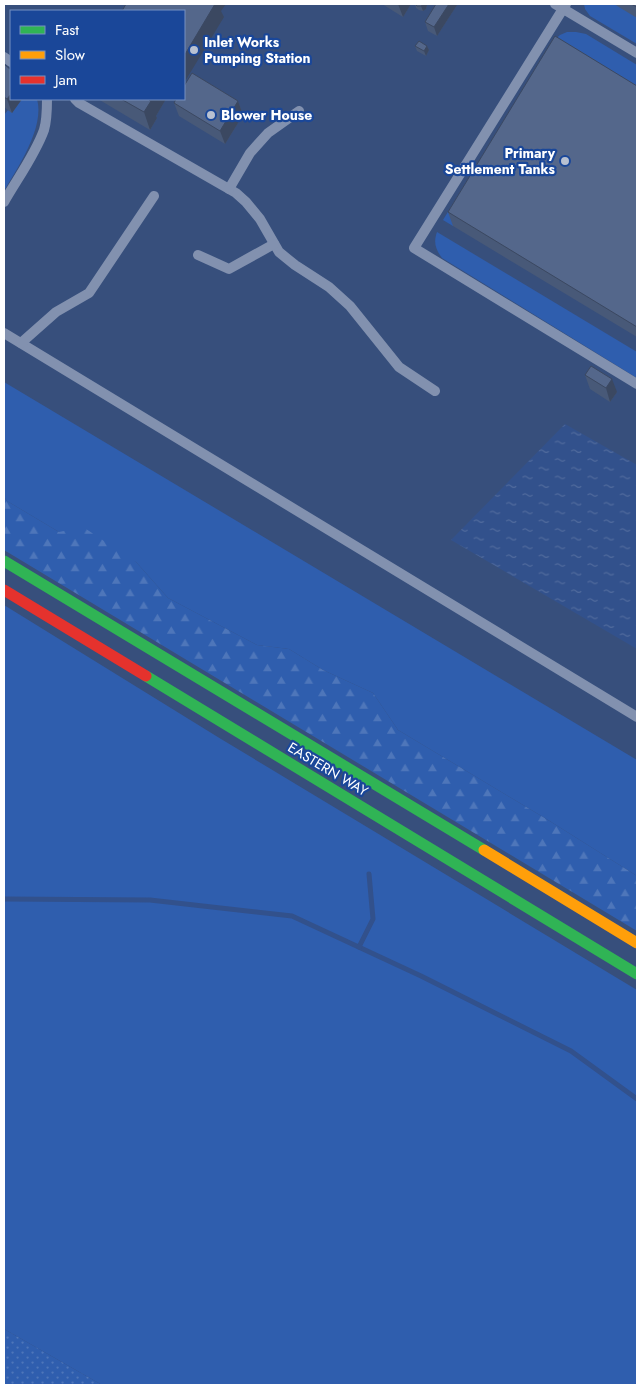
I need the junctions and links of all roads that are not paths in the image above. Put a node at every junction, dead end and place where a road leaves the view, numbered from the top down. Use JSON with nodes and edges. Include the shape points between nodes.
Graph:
{"nodes":[{"id":1,"x":562,"y":5,"type":"edge"},
{"id":2,"x":637,"y":53,"type":"edge"},
{"id":3,"x":47,"y":100,"type":"edge"},
{"id":4,"x":76,"y":100,"type":"edge"},
{"id":5,"x":299,"y":111,"type":"dead end"},
{"id":6,"x":229,"y":189,"type":"junction"},
{"id":7,"x":154,"y":196,"type":"dead end"},
{"id":8,"x":4,"y":202,"type":"edge"},
{"id":9,"x":274,"y":244,"type":"junction"},
{"id":10,"x":198,"y":255,"type":"dead end"},
{"id":11,"x":4,"y":333,"type":"edge"},
{"id":12,"x":21,"y":343,"type":"junction"},
{"id":13,"x":637,"y":384,"type":"edge"},
{"id":14,"x":435,"y":391,"type":"dead end"},
{"id":15,"x":4,"y":561,"type":"edge"},
{"id":16,"x":4,"y":590,"type":"edge"},
{"id":17,"x":113,"y":641,"type":"junction"},
{"id":18,"x":637,"y":717,"type":"edge"},
{"id":19,"x":637,"y":943,"type":"edge"},
{"id":20,"x":637,"y":974,"type":"edge"}],
"edges":[{"from":1,"to":2,"type":"lane"},
{"from":1,"to":13,"type":"lane","via":[[414,248]]},
{"from":3,"to":8,"type":"lane","via":[[44,130]]},
{"from":4,"to":6,"type":"lane"},
{"from":5,"to":6,"type":"lane","via":[[268,133],[250,153]]},
{"from":6,"to":9,"type":"lane","via":[[260,219]]},
{"from":7,"to":12,"type":"lane","via":[[89,293],[56,312]]},
{"from":9,"to":10,"type":"lane","via":[[229,269]]},
{"from":9,"to":14,"type":"lane","via":[[279,252],[350,306],[399,367]]},
{"from":11,"to":12,"type":"lane"},
{"from":12,"to":18,"type":"lane"},
{"from":15,"to":17,"type":"main road","name":"EASTERN WAY"},
{"from":16,"to":17,"type":"main road","name":"EASTERN WAY"},
{"from":17,"to":19,"type":"main road","name":"EASTERN WAY"},
{"from":17,"to":20,"type":"main road","name":"EASTERN WAY"}]}
